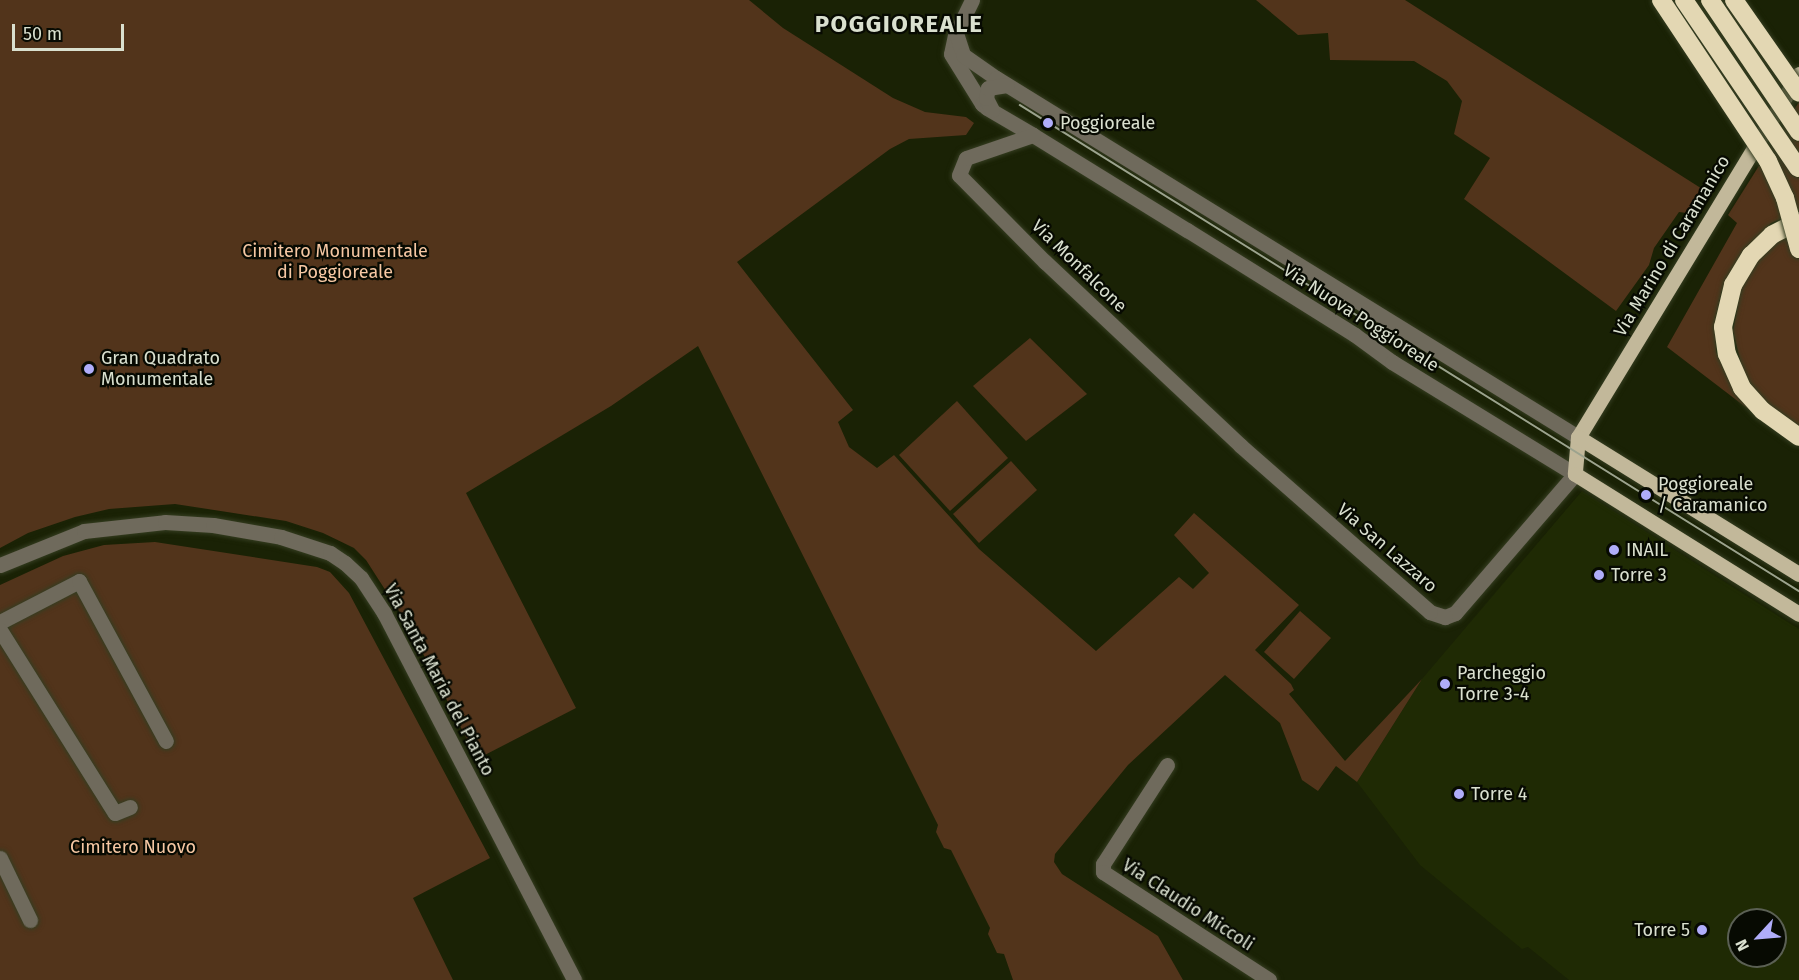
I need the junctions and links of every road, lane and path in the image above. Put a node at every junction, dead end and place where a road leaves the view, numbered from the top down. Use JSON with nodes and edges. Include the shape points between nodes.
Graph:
{"nodes":[{"id":1,"x":972,"y":0,"type":"edge"},
{"id":2,"x":1661,"y":0,"type":"edge"},
{"id":3,"x":1684,"y":0,"type":"edge"},
{"id":4,"x":1710,"y":0,"type":"edge"},
{"id":5,"x":1734,"y":0,"type":"edge"},
{"id":6,"x":961,"y":21,"type":"junction"},
{"id":7,"x":1799,"y":75,"type":"edge"},
{"id":8,"x":1007,"y":86,"type":"junction"},
{"id":9,"x":1799,"y":93,"type":"edge"},
{"id":10,"x":992,"y":110,"type":"junction"},
{"id":11,"x":1799,"y":132,"type":"edge"},
{"id":12,"x":1033,"y":135,"type":"junction"},
{"id":13,"x":1799,"y":169,"type":"edge"},
{"id":14,"x":1799,"y":221,"type":"edge"},
{"id":15,"x":1799,"y":249,"type":"edge"},
{"id":16,"x":1578,"y":437,"type":"junction"},
{"id":17,"x":1799,"y":437,"type":"edge"},
{"id":18,"x":1240,"y":444,"type":"joint"},
{"id":19,"x":1575,"y":474,"type":"junction"},
{"id":20,"x":0,"y":565,"type":"edge"},
{"id":21,"x":1799,"y":574,"type":"edge"},
{"id":22,"x":1799,"y":614,"type":"edge"},
{"id":23,"x":0,"y":622,"type":"edge"},
{"id":24,"x":0,"y":630,"type":"edge"},
{"id":25,"x":166,"y":741,"type":"dead end"},
{"id":26,"x":1167,"y":765,"type":"dead end"},
{"id":27,"x":130,"y":807,"type":"dead end"},
{"id":28,"x":0,"y":858,"type":"edge"},
{"id":29,"x":30,"y":921,"type":"dead end"},
{"id":30,"x":574,"y":980,"type":"edge"},
{"id":31,"x":1269,"y":980,"type":"edge"}],
"edges":[{"from":1,"to":6,"type":"street","name":"Via Nuova Poggioreale"},
{"from":2,"to":15,"type":"highway","bridge":true,"via":[[1768,161],[1785,198]]},
{"from":3,"to":13,"type":"highway","bridge":true},
{"from":4,"to":11,"type":"highway","bridge":true},
{"from":5,"to":9,"type":"highway","bridge":true},
{"from":6,"to":8,"type":"street","name":"Via Nuova Poggioreale","via":[[957,39],[963,55]]},
{"from":6,"to":10,"type":"street","name":"Via Nuova Poggioreale","via":[[952,43],[953,60],[975,96]]},
{"from":7,"to":16,"type":"main road","name":"Via Marino di Caramanico"},
{"from":8,"to":10,"type":"street","via":[[988,88],[986,98]]},
{"from":8,"to":16,"type":"street","name":"Via Nuova Poggioreale"},
{"from":10,"to":12,"type":"street","name":"Via Nuova Poggioreale"},
{"from":12,"to":18,"type":"street","name":"Via Monfalcone","via":[[966,158],[959,174],[1045,262]]},
{"from":12,"to":19,"type":"street","name":"Via Nuova Poggioreale"},
{"from":14,"to":17,"type":"highway","via":[[1772,235],[1750,255],[1727,301],[1724,327],[1727,354],[1751,400]]},
{"from":16,"to":19,"type":"main road"},
{"from":16,"to":21,"type":"main road","name":"Via Nuova Poggioreale"},
{"from":18,"to":19,"type":"street","name":"Via San Lazzaro","via":[[1430,612],[1445,617],[1455,613]]},
{"from":19,"to":22,"type":"main road","name":"Via Nuova Poggioreale"},
{"from":20,"to":30,"type":"street","name":"Via Santa Maria del Pianto","via":[[84,531],[165,522],[213,525],[281,537],[330,553],[345,563],[361,578],[384,613]]},
{"from":23,"to":25,"type":"street","via":[[79,581]]},
{"from":24,"to":27,"type":"street","via":[[115,813]]},
{"from":26,"to":31,"type":"street","name":"Via Claudio Miccoli","via":[[1103,864],[1102,872]]},
{"from":28,"to":29,"type":"street"}]}
